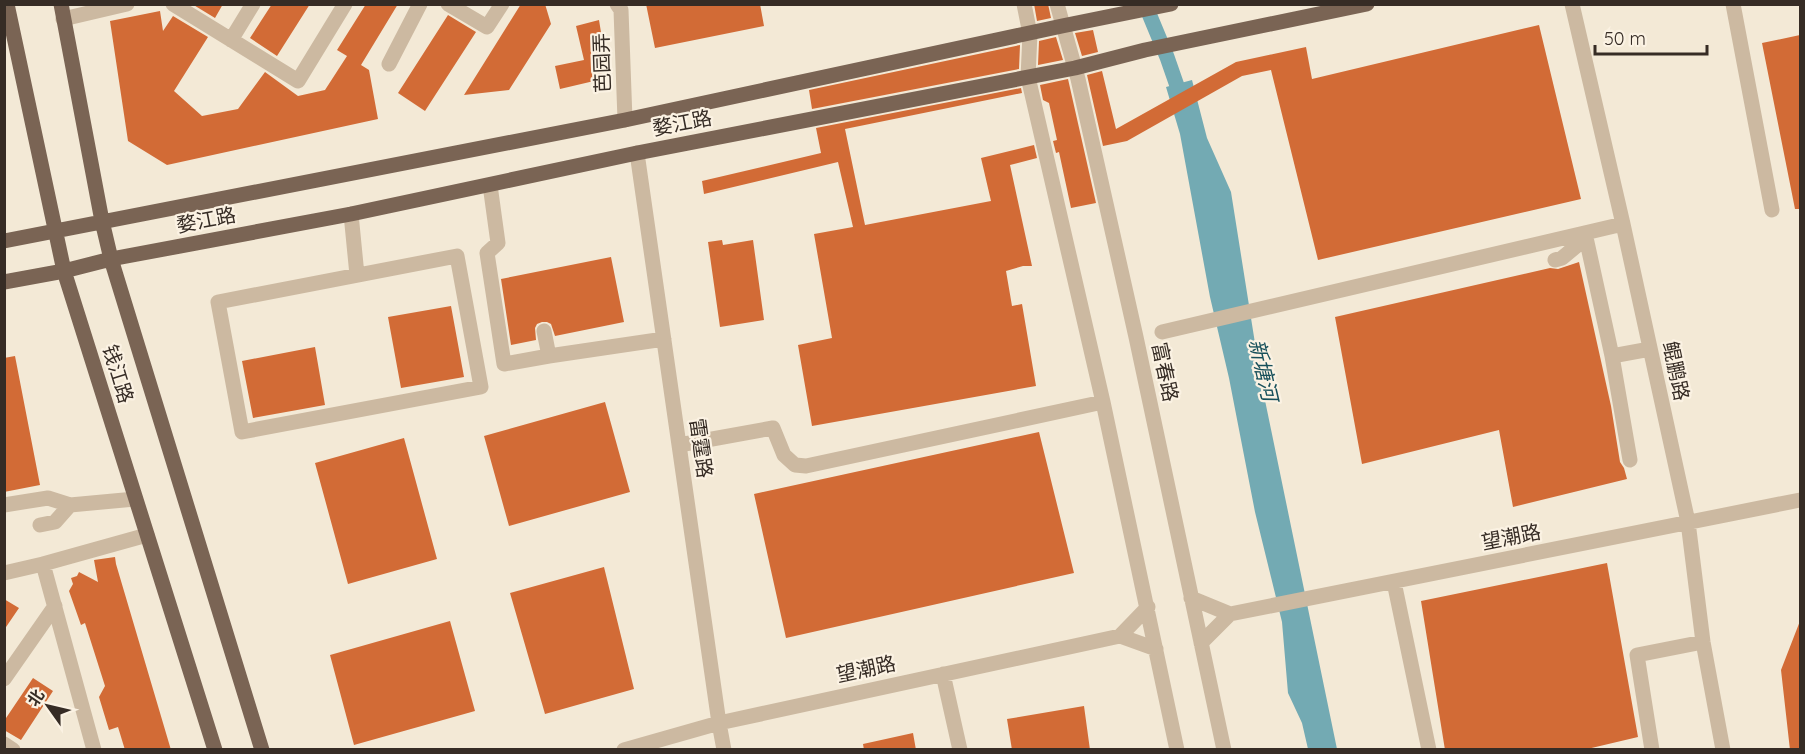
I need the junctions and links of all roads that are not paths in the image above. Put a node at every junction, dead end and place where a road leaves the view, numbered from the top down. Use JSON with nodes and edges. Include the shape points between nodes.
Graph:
{"nodes":[{"id":1,"x":7,"y":4,"type":"edge"},
{"id":2,"x":127,"y":4,"type":"edge"},
{"id":3,"x":173,"y":4,"type":"edge"},
{"id":4,"x":253,"y":4,"type":"edge"},
{"id":5,"x":345,"y":4,"type":"edge"},
{"id":6,"x":420,"y":4,"type":"edge"},
{"id":7,"x":448,"y":4,"type":"edge"},
{"id":8,"x":502,"y":4,"type":"edge"},
{"id":9,"x":617,"y":4,"type":"edge"},
{"id":10,"x":1024,"y":4,"type":"edge"},
{"id":11,"x":1057,"y":4,"type":"edge"},
{"id":12,"x":1368,"y":4,"type":"edge"},
{"id":13,"x":1572,"y":4,"type":"edge"},
{"id":14,"x":1733,"y":4,"type":"edge"},
{"id":15,"x":1166,"y":5,"type":"edge"},
{"id":16,"x":62,"y":12,"type":"edge"},
{"id":17,"x":1062,"y":26,"type":"junction"},
{"id":18,"x":1030,"y":34,"type":"junction"},
{"id":19,"x":231,"y":40,"type":"junction"},
{"id":20,"x":389,"y":64,"type":"dead end"},
{"id":21,"x":1075,"y":68,"type":"junction"},
{"id":22,"x":1028,"y":76,"type":"junction"},
{"id":23,"x":625,"y":120,"type":"junction"},
{"id":24,"x":637,"y":153,"type":"junction"},
{"id":25,"x":490,"y":185,"type":"junction"},
{"id":26,"x":1772,"y":210,"type":"dead end"},
{"id":27,"x":351,"y":214,"type":"junction"},
{"id":28,"x":102,"y":221,"type":"junction"},
{"id":29,"x":1623,"y":224,"type":"junction"},
{"id":30,"x":54,"y":232,"type":"junction"},
{"id":31,"x":1585,"y":236,"type":"junction"},
{"id":32,"x":4,"y":241,"type":"edge"},
{"id":33,"x":111,"y":259,"type":"junction"},
{"id":34,"x":1555,"y":260,"type":"dead end"},
{"id":35,"x":64,"y":271,"type":"junction"},
{"id":36,"x":357,"y":275,"type":"junction"},
{"id":37,"x":4,"y":282,"type":"edge"},
{"id":38,"x":544,"y":331,"type":"dead end"},
{"id":39,"x":1162,"y":332,"type":"dead end"},
{"id":40,"x":664,"y":339,"type":"junction"},
{"id":41,"x":1650,"y":349,"type":"junction"},
{"id":42,"x":549,"y":356,"type":"junction"},
{"id":43,"x":1612,"y":356,"type":"junction"},
{"id":44,"x":1104,"y":402,"type":"junction"},
{"id":45,"x":679,"y":445,"type":"junction"},
{"id":46,"x":1630,"y":460,"type":"dead end"},
{"id":47,"x":135,"y":499,"type":"junction"},
{"id":48,"x":1800,"y":500,"type":"edge"},
{"id":49,"x":4,"y":505,"type":"edge"},
{"id":50,"x":70,"y":505,"type":"junction"},
{"id":51,"x":1688,"y":522,"type":"junction"},
{"id":52,"x":40,"y":525,"type":"dead end"},
{"id":53,"x":147,"y":535,"type":"junction"},
{"id":54,"x":43,"y":564,"type":"junction"},
{"id":55,"x":4,"y":573,"type":"edge"},
{"id":56,"x":1394,"y":582,"type":"junction"},
{"id":57,"x":1191,"y":598,"type":"junction"},
{"id":58,"x":55,"y":606,"type":"junction"},
{"id":59,"x":1148,"y":607,"type":"junction"},
{"id":60,"x":1230,"y":614,"type":"junction"},
{"id":61,"x":1120,"y":636,"type":"junction"},
{"id":62,"x":1703,"y":642,"type":"junction"},
{"id":63,"x":1201,"y":643,"type":"junction"},
{"id":64,"x":1156,"y":649,"type":"junction"},
{"id":65,"x":943,"y":674,"type":"junction"},
{"id":66,"x":4,"y":679,"type":"edge"},
{"id":67,"x":719,"y":723,"type":"junction"},
{"id":68,"x":4,"y":744,"type":"edge"},
{"id":69,"x":13,"y":750,"type":"edge"},
{"id":70,"x":94,"y":750,"type":"edge"},
{"id":71,"x":215,"y":750,"type":"edge"},
{"id":72,"x":262,"y":750,"type":"edge"},
{"id":73,"x":624,"y":750,"type":"edge"},
{"id":74,"x":724,"y":750,"type":"edge"},
{"id":75,"x":960,"y":750,"type":"edge"},
{"id":76,"x":1177,"y":750,"type":"edge"},
{"id":77,"x":1224,"y":750,"type":"edge"},
{"id":78,"x":1429,"y":750,"type":"edge"},
{"id":79,"x":1652,"y":750,"type":"edge"},
{"id":80,"x":1723,"y":750,"type":"edge"}],
"edges":[{"from":1,"to":30,"type":"main road","name":"钱江路"},
{"from":2,"to":16,"type":"street"},
{"from":3,"to":19,"type":"street"},
{"from":4,"to":19,"type":"street"},
{"from":5,"to":19,"type":"street","via":[[298,81]]},
{"from":6,"to":20,"type":"street"},
{"from":7,"to":8,"type":"street","via":[[487,27]]},
{"from":9,"to":23,"type":"street","name":"芭园弄","via":[[621,10]]},
{"from":10,"to":18,"type":"street"},
{"from":11,"to":17,"type":"street","name":"富春路"},
{"from":12,"to":21,"type":"main road","name":"婺江路","via":[[1175,43]]},
{"from":13,"to":29,"type":"street","name":"鲲鹏路"},
{"from":14,"to":26,"type":"street"},
{"from":15,"to":17,"type":"main road","name":"婺江路"},
{"from":16,"to":28,"type":"main road","name":"钱江路"},
{"from":17,"to":18,"type":"main road","name":"婺江路"},
{"from":17,"to":21,"type":"street","name":"富春路"},
{"from":18,"to":22,"type":"street"},
{"from":18,"to":23,"type":"main road","name":"婺江路"},
{"from":21,"to":22,"type":"main road","name":"婺江路"},
{"from":21,"to":57,"type":"street","name":"富春路"},
{"from":22,"to":24,"type":"main road","name":"婺江路"},
{"from":22,"to":44,"type":"street"},
{"from":23,"to":28,"type":"main road","name":"婺江路"},
{"from":24,"to":25,"type":"main road","name":"婺江路"},
{"from":24,"to":40,"type":"street","name":"雷霆路"},
{"from":25,"to":27,"type":"main road","name":"婺江路"},
{"from":25,"to":42,"type":"street","via":[[498,243],[487,253],[504,364]]},
{"from":27,"to":33,"type":"main road","name":"婺江路"},
{"from":27,"to":36,"type":"street"},
{"from":28,"to":30,"type":"main road","name":"婺江路"},
{"from":28,"to":33,"type":"main road","name":"钱江路"},
{"from":29,"to":31,"type":"street"},
{"from":29,"to":41,"type":"street","name":"鲲鹏路"},
{"from":30,"to":32,"type":"main road","name":"婺江路"},
{"from":30,"to":35,"type":"main road","name":"钱江路"},
{"from":31,"to":34,"type":"street"},
{"from":31,"to":39,"type":"street"},
{"from":31,"to":43,"type":"street"},
{"from":33,"to":35,"type":"main road","name":"婺江路"},
{"from":33,"to":72,"type":"main road","name":"钱江路"},
{"from":35,"to":37,"type":"main road","name":"婺江路"},
{"from":35,"to":47,"type":"main road","name":"钱江路"},
{"from":36,"to":36,"type":"street","via":[[218,302],[242,432],[481,387],[457,256]]},
{"from":38,"to":42,"type":"street"},
{"from":40,"to":42,"type":"street"},
{"from":40,"to":45,"type":"street","name":"雷霆路"},
{"from":41,"to":43,"type":"street"},
{"from":41,"to":51,"type":"street","name":"鲲鹏路"},
{"from":43,"to":46,"type":"street"},
{"from":44,"to":45,"type":"street","via":[[806,466],[795,465],[783,455],[773,428]]},
{"from":44,"to":59,"type":"street"},
{"from":45,"to":67,"type":"street","name":"雷霆路"},
{"from":47,"to":50,"type":"street"},
{"from":47,"to":53,"type":"main road","name":"钱江路"},
{"from":48,"to":51,"type":"street","name":"望潮路"},
{"from":49,"to":50,"type":"street","via":[[48,498]]},
{"from":50,"to":52,"type":"street","via":[[55,522]]},
{"from":51,"to":56,"type":"street","name":"望潮路"},
{"from":51,"to":62,"type":"street","name":"鲲鹏路"},
{"from":53,"to":54,"type":"street"},
{"from":53,"to":71,"type":"main road","name":"钱江路"},
{"from":54,"to":55,"type":"street"},
{"from":54,"to":58,"type":"street"},
{"from":56,"to":60,"type":"street","name":"望潮路"},
{"from":56,"to":78,"type":"street"},
{"from":57,"to":60,"type":"street"},
{"from":57,"to":63,"type":"street","name":"富春路"},
{"from":58,"to":66,"type":"street"},
{"from":58,"to":70,"type":"street"},
{"from":59,"to":61,"type":"street"},
{"from":59,"to":64,"type":"street"},
{"from":60,"to":63,"type":"street"},
{"from":61,"to":64,"type":"street"},
{"from":61,"to":65,"type":"street","name":"望潮路"},
{"from":62,"to":79,"type":"street","via":[[1637,655]]},
{"from":62,"to":80,"type":"street","name":"鲲鹏路"},
{"from":63,"to":77,"type":"street","name":"富春路"},
{"from":64,"to":76,"type":"street"},
{"from":65,"to":67,"type":"street","name":"望潮路"},
{"from":65,"to":75,"type":"street"},
{"from":67,"to":73,"type":"street","name":"望潮路"},
{"from":67,"to":74,"type":"street","name":"雷霆路"},
{"from":68,"to":69,"type":"street"}]}
